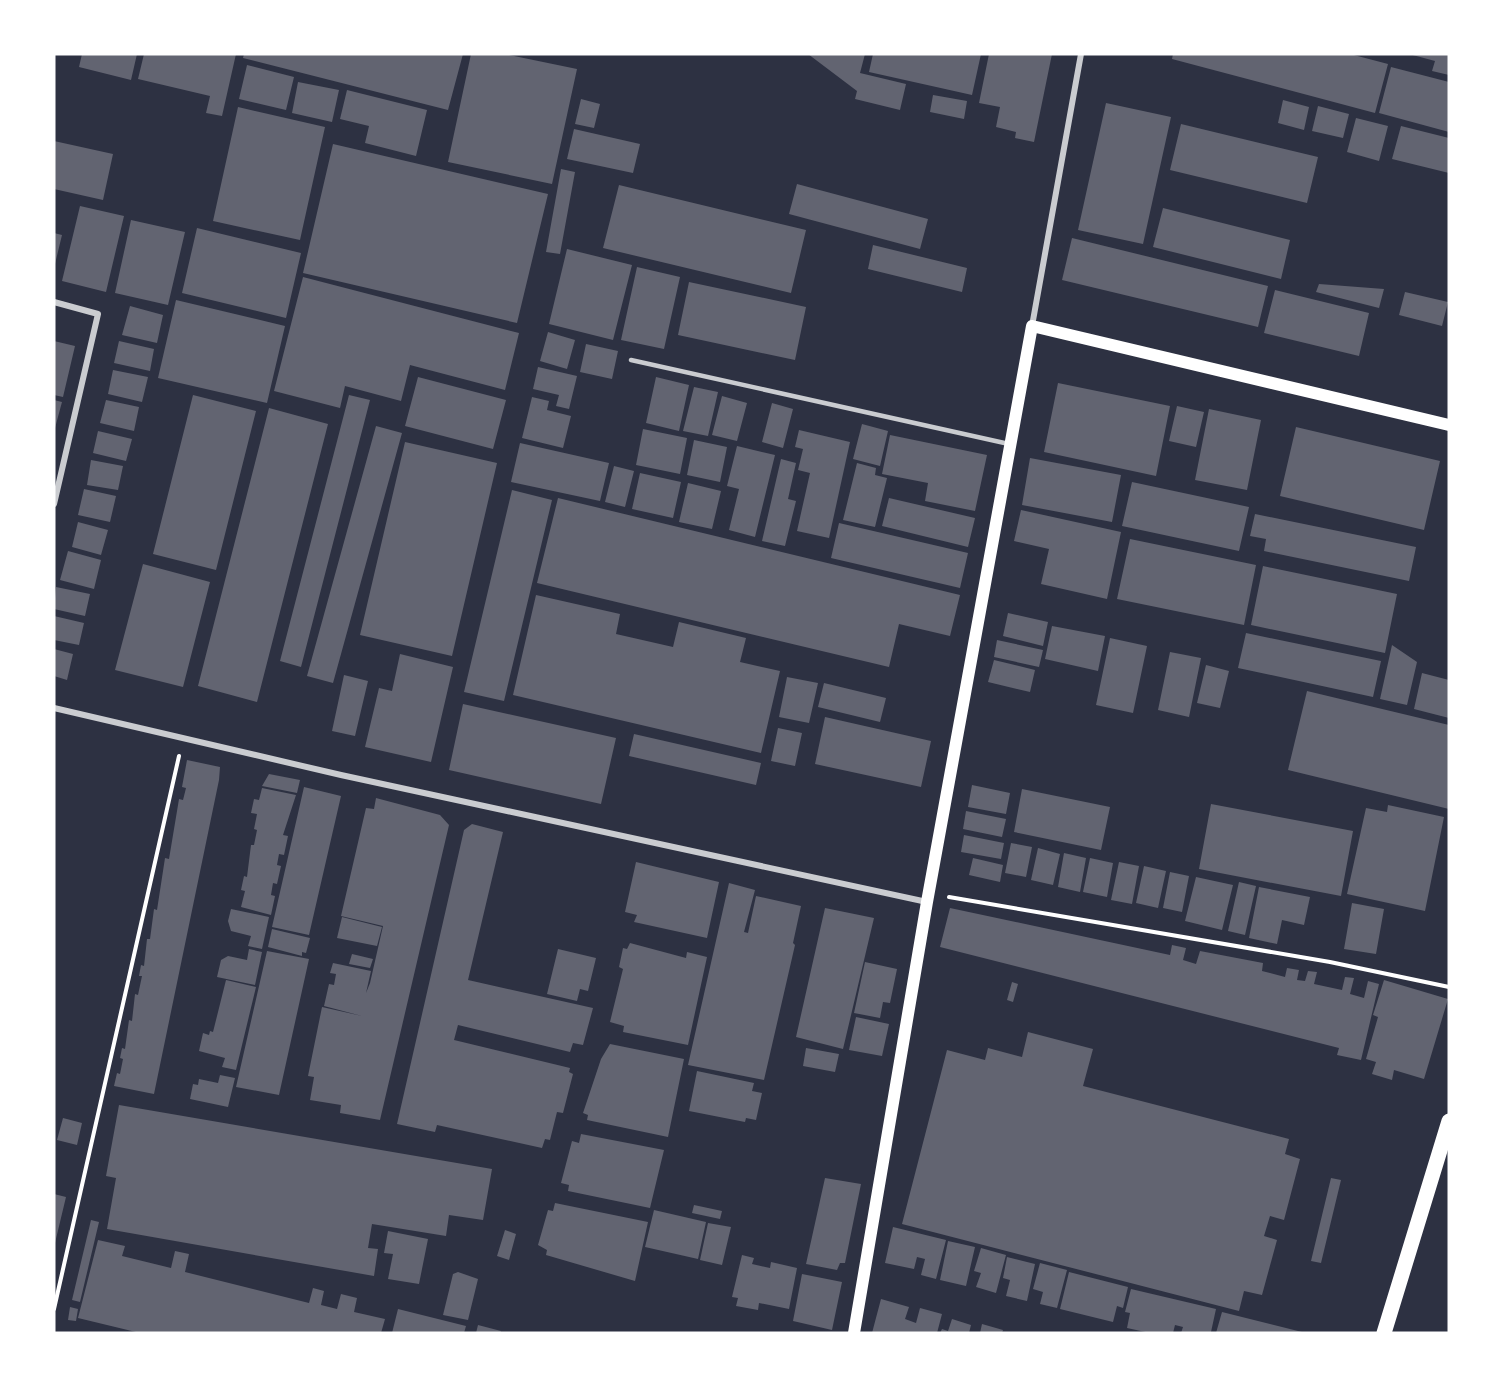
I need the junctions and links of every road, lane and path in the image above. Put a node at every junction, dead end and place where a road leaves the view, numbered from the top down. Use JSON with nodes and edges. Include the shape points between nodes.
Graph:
{"nodes":[{"id":1,"x":1080,"y":54,"type":"edge"},
{"id":2,"x":54,"y":302,"type":"edge"},
{"id":3,"x":1032,"y":326,"type":"junction"},
{"id":4,"x":631,"y":360,"type":"dead end"},
{"id":5,"x":1449,"y":425,"type":"edge"},
{"id":6,"x":1010,"y":445,"type":"junction"},
{"id":7,"x":54,"y":504,"type":"edge"},
{"id":8,"x":54,"y":708,"type":"edge"},
{"id":9,"x":183,"y":738,"type":"junction"},
{"id":10,"x":927,"y":902,"type":"junction"},
{"id":11,"x":1449,"y":987,"type":"edge"},
{"id":12,"x":1449,"y":1121,"type":"edge"},
{"id":13,"x":54,"y":1309,"type":"edge"},
{"id":14,"x":854,"y":1333,"type":"edge"},
{"id":15,"x":1384,"y":1333,"type":"edge"}],
"edges":[{"from":1,"to":3,"type":"street"},
{"from":2,"to":7,"type":"street","via":[[98,314]]},
{"from":3,"to":5,"type":"main road"},
{"from":3,"to":6,"type":"main road"},
{"from":4,"to":6,"type":"lane"},
{"from":6,"to":10,"type":"main road"},
{"from":8,"to":9,"type":"street"},
{"from":9,"to":10,"type":"street"},
{"from":9,"to":13,"type":"path"},
{"from":10,"to":11,"type":"path","via":[[947,897],[1330,962]]},
{"from":10,"to":14,"type":"main road"},
{"from":12,"to":15,"type":"main road"}]}
